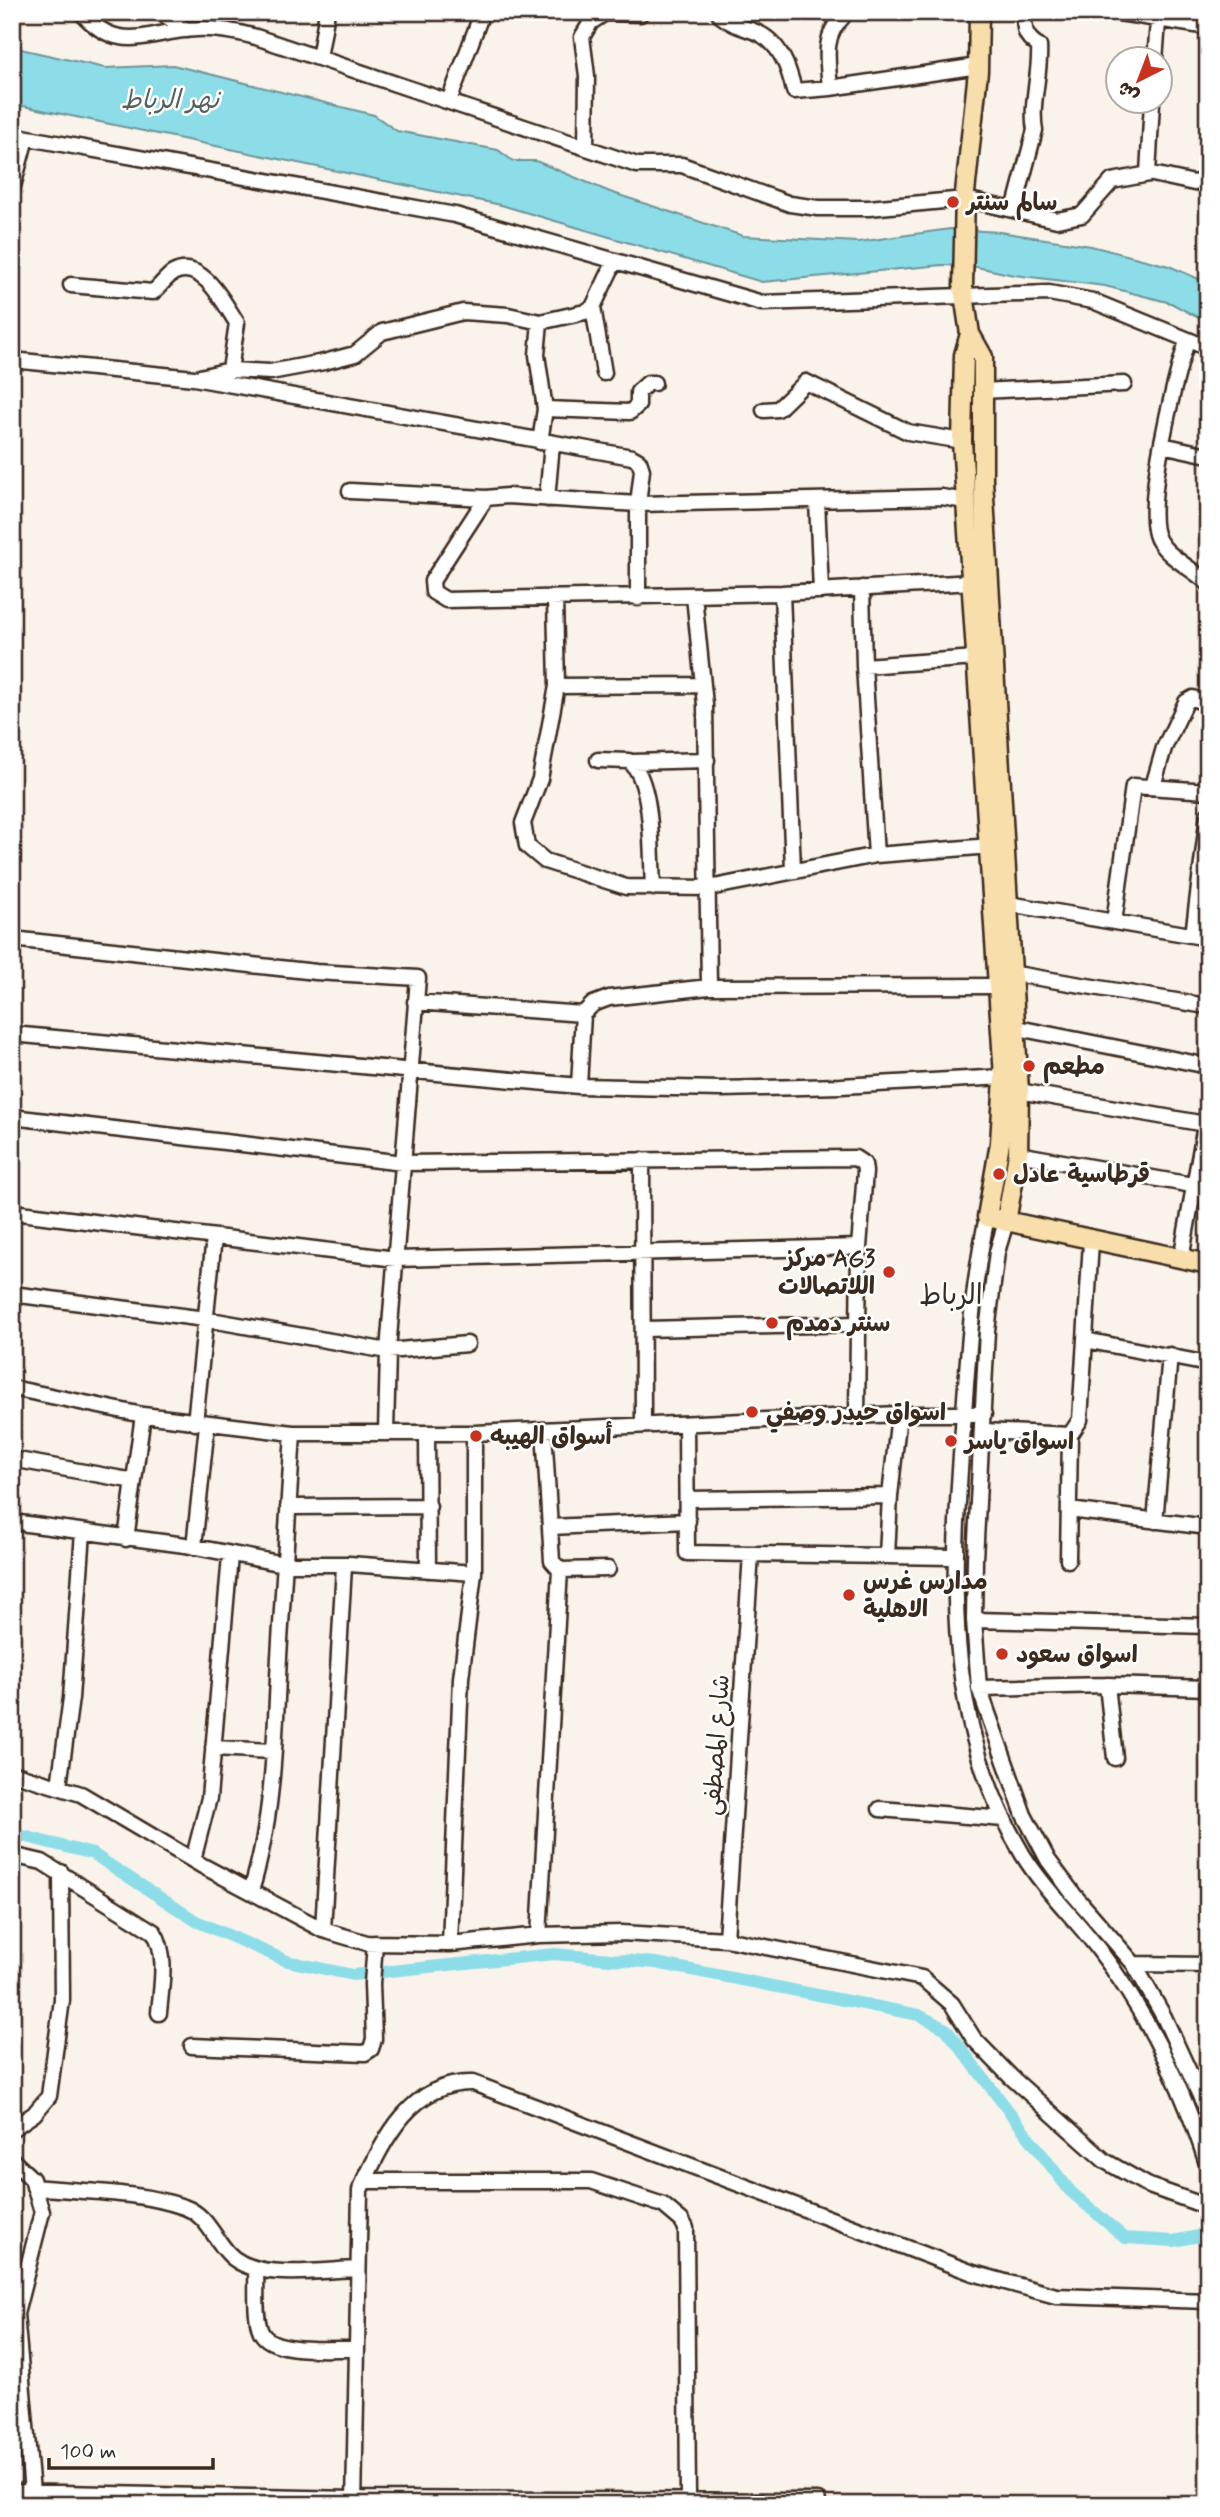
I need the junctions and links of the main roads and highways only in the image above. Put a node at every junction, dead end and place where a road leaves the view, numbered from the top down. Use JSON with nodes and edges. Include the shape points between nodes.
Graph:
{"nodes":[{"id":1,"x":979,"y":12,"type":"edge"},
{"id":2,"x":970,"y":334,"type":"junction"},
{"id":3,"x":991,"y":748,"type":"junction"},
{"id":4,"x":1004,"y":979,"type":"junction"},
{"id":5,"x":1006,"y":1222,"type":"junction"},
{"id":6,"x":1208,"y":1264,"type":"edge"}],
"edges":[{"from":1,"to":2,"type":"main road","via":[[965,203],[964,293]]},
{"from":2,"to":3,"type":"main road","via":[[964,355],[965,501],[976,658]]},
{"from":2,"to":3,"type":"main road","via":[[983,357]]},
{"from":3,"to":4,"type":"main road","via":[[991,846]]},
{"from":3,"to":4,"type":"main road","via":[[1009,905]]},
{"from":4,"to":5,"type":"main road","via":[[1019,1091],[1018,1154]]},
{"from":4,"to":5,"type":"main road","via":[[1000,1143],[987,1217]]},
{"from":5,"to":6,"type":"main road"}]}
